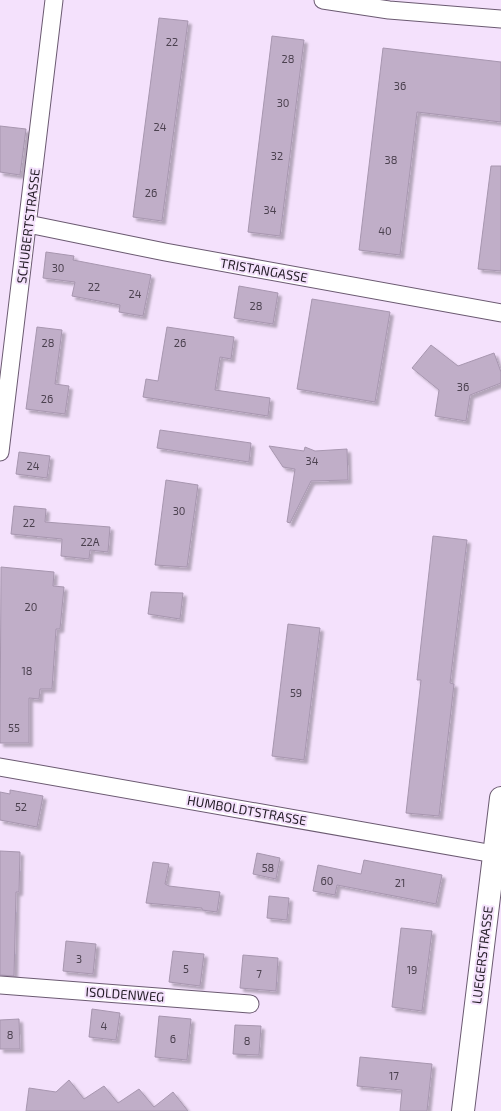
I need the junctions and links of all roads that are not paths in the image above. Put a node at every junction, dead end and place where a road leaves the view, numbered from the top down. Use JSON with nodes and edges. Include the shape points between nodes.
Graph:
{"nodes":[{"id":1,"x":54,"y":0,"type":"edge"},
{"id":2,"x":323,"y":0,"type":"edge"},
{"id":3,"x":501,"y":19,"type":"edge"},
{"id":4,"x":28,"y":224,"type":"junction"},
{"id":5,"x":501,"y":313,"type":"edge"},
{"id":6,"x":0,"y":452,"type":"edge"},
{"id":7,"x":0,"y":767,"type":"edge"},
{"id":8,"x":501,"y":798,"type":"edge"},
{"id":9,"x":494,"y":854,"type":"junction"},
{"id":10,"x":0,"y":985,"type":"edge"},
{"id":11,"x":250,"y":1004,"type":"dead end"},
{"id":12,"x":463,"y":1111,"type":"edge"}],
"edges":[{"from":1,"to":4,"type":"street","name":"SCHUBERTSTRASSE"},
{"from":2,"to":3,"type":"street","via":[[389,10]]},
{"from":4,"to":5,"type":"street","name":"TRISTANGASSE","via":[[165,252]]},
{"from":4,"to":6,"type":"street","name":"SCHUBERTSTRASSE"},
{"from":7,"to":9,"type":"street","name":"HUMBOLDTSTRASSE"},
{"from":8,"to":9,"type":"street","name":"LUEGERSTRASSE"},
{"from":9,"to":12,"type":"street","name":"LUEGERSTRASSE"},
{"from":10,"to":11,"type":"street","name":"ISOLDENWEG"}]}
